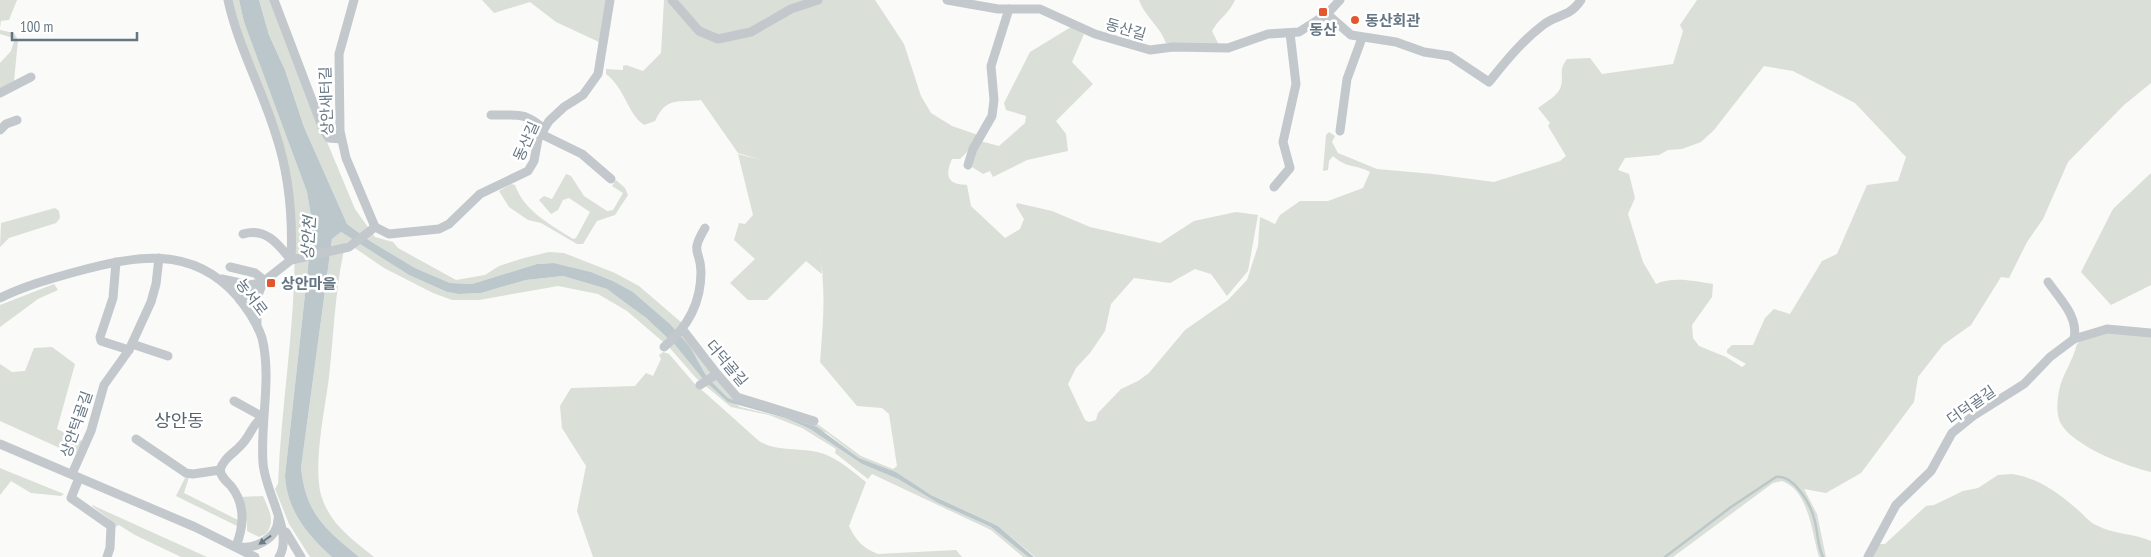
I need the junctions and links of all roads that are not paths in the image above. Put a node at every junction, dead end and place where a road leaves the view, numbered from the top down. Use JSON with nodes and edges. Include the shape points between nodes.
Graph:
{"nodes":[{"id":1,"x":228,"y":0,"type":"edge"},
{"id":2,"x":274,"y":0,"type":"edge"},
{"id":3,"x":354,"y":0,"type":"edge"},
{"id":4,"x":610,"y":0,"type":"edge"},
{"id":5,"x":672,"y":0,"type":"edge"},
{"id":6,"x":818,"y":0,"type":"edge"},
{"id":7,"x":947,"y":0,"type":"edge"},
{"id":8,"x":1580,"y":0,"type":"edge"},
{"id":9,"x":1338,"y":1,"type":"edge"},
{"id":10,"x":1009,"y":9,"type":"junction"},
{"id":11,"x":1327,"y":14,"type":"junction"},
{"id":12,"x":1290,"y":32,"type":"junction"},
{"id":13,"x":1362,"y":38,"type":"junction"},
{"id":14,"x":30,"y":77,"type":"dead end"},
{"id":15,"x":0,"y":93,"type":"edge"},
{"id":16,"x":491,"y":116,"type":"dead end"},
{"id":17,"x":17,"y":120,"type":"dead end"},
{"id":18,"x":0,"y":130,"type":"edge"},
{"id":19,"x":543,"y":131,"type":"junction"},
{"id":20,"x":1340,"y":132,"type":"dead end"},
{"id":21,"x":341,"y":139,"type":"junction"},
{"id":22,"x":968,"y":166,"type":"dead end"},
{"id":23,"x":611,"y":179,"type":"dead end"},
{"id":24,"x":1274,"y":187,"type":"dead end"},
{"id":25,"x":706,"y":228,"type":"dead end"},
{"id":26,"x":372,"y":229,"type":"junction"},
{"id":27,"x":244,"y":234,"type":"dead end"},
{"id":28,"x":159,"y":258,"type":"junction"},
{"id":29,"x":293,"y":259,"type":"junction"},
{"id":30,"x":116,"y":262,"type":"junction"},
{"id":31,"x":230,"y":267,"type":"dead end"},
{"id":32,"x":216,"y":277,"type":"junction"},
{"id":33,"x":264,"y":282,"type":"junction"},
{"id":34,"x":2048,"y":282,"type":"dead end"},
{"id":35,"x":0,"y":298,"type":"edge"},
{"id":36,"x":240,"y":300,"type":"junction"},
{"id":37,"x":258,"y":328,"type":"junction"},
{"id":38,"x":682,"y":331,"type":"junction"},
{"id":39,"x":2151,"y":333,"type":"edge"},
{"id":40,"x":2074,"y":339,"type":"junction"},
{"id":41,"x":665,"y":346,"type":"dead end"},
{"id":42,"x":130,"y":347,"type":"junction"},
{"id":43,"x":168,"y":356,"type":"dead end"},
{"id":44,"x":715,"y":375,"type":"junction"},
{"id":45,"x":702,"y":384,"type":"dead end"},
{"id":46,"x":234,"y":400,"type":"dead end"},
{"id":47,"x":264,"y":417,"type":"junction"},
{"id":48,"x":814,"y":421,"type":"dead end"},
{"id":49,"x":136,"y":440,"type":"dead end"},
{"id":50,"x":0,"y":444,"type":"edge"},
{"id":51,"x":220,"y":470,"type":"junction"},
{"id":52,"x":76,"y":476,"type":"junction"},
{"id":53,"x":277,"y":514,"type":"junction"},
{"id":54,"x":281,"y":525,"type":"junction"},
{"id":55,"x":236,"y":546,"type":"junction"},
{"id":56,"x":107,"y":557,"type":"edge"},
{"id":57,"x":255,"y":557,"type":"edge"},
{"id":58,"x":278,"y":557,"type":"edge"},
{"id":59,"x":301,"y":557,"type":"edge"},
{"id":60,"x":1868,"y":557,"type":"edge"}],
"edges":[{"from":1,"to":29,"type":"street","via":[[236,33],[280,148],[288,189]]},
{"from":2,"to":21,"type":"street","via":[[323,129],[331,139]]},
{"from":3,"to":21,"type":"street","name":"상안새터길","via":[[339,54]]},
{"from":4,"to":19,"type":"street","name":"동산길","via":[[598,74],[583,95],[559,111]]},
{"from":5,"to":6,"type":"street","via":[[699,31],[718,40],[751,32],[791,8]]},
{"from":7,"to":10,"type":"street","name":"동산길"},
{"from":8,"to":13,"type":"street","via":[[1570,13],[1548,22],[1522,42],[1489,82],[1450,56],[1424,52],[1396,42]]},
{"from":9,"to":11,"type":"street","name":"동산길"},
{"from":10,"to":12,"type":"street","name":"동산길","via":[[1046,10],[1095,34],[1150,50],[1228,48],[1268,34]]},
{"from":10,"to":22,"type":"street","via":[[992,66],[994,109],[972,149]]},
{"from":11,"to":12,"type":"street","name":"동산길","via":[[1302,30]]},
{"from":11,"to":13,"type":"street","via":[[1344,31]]},
{"from":12,"to":24,"type":"street","via":[[1296,89],[1283,142],[1290,168]]},
{"from":13,"to":20,"type":"street","via":[[1347,79]]},
{"from":14,"to":15,"type":"street"},
{"from":16,"to":19,"type":"street","via":[[523,115]]},
{"from":17,"to":18,"type":"street"},
{"from":19,"to":23,"type":"street","via":[[582,154]]},
{"from":19,"to":26,"type":"street","name":"동산길","via":[[528,171],[480,194],[445,227],[393,234]]},
{"from":21,"to":26,"type":"street","name":"상안새터길"},
{"from":25,"to":38,"type":"street","via":[[696,249],[701,273],[696,298]]},
{"from":26,"to":29,"type":"street","via":[[349,247]]},
{"from":27,"to":29,"type":"street","via":[[254,232],[273,238]]},
{"from":28,"to":30,"type":"street","name":"농서로"},
{"from":28,"to":32,"type":"street","name":"농서로","via":[[186,263]]},
{"from":28,"to":42,"type":"street","name":"상안턱골길","via":[[153,294]]},
{"from":29,"to":33,"type":"street"},
{"from":30,"to":35,"type":"street","name":"농서로","via":[[39,282]]},
{"from":30,"to":42,"type":"street","via":[[113,298],[100,337],[105,344]]},
{"from":31,"to":33,"type":"street","via":[[255,273]]},
{"from":32,"to":33,"type":"street","via":[[249,285]]},
{"from":32,"to":36,"type":"street","name":"농서로"},
{"from":33,"to":36,"type":"street"},
{"from":33,"to":37,"type":"street","via":[[256,300]]},
{"from":34,"to":40,"type":"street","via":[[2074,320]]},
{"from":36,"to":37,"type":"street","name":"농서로"},
{"from":37,"to":47,"type":"street","name":"농서로","via":[[265,361]]},
{"from":38,"to":41,"type":"street"},
{"from":38,"to":44,"type":"street","name":"더덕골길"},
{"from":39,"to":40,"type":"street","via":[[2107,329]]},
{"from":40,"to":60,"type":"street","name":"더덕골길","via":[[2050,357],[2024,384],[1952,433],[1931,471],[1896,505]]},
{"from":42,"to":43,"type":"street"},
{"from":42,"to":52,"type":"street","name":"상안턱골길","via":[[104,385]]},
{"from":44,"to":45,"type":"street"},
{"from":44,"to":48,"type":"street","name":"더덕골길","via":[[740,399],[787,410]]},
{"from":46,"to":47,"type":"street"},
{"from":47,"to":51,"type":"street","via":[[225,459]]},
{"from":47,"to":53,"type":"street","name":"농서로","via":[[263,467]]},
{"from":49,"to":51,"type":"street","via":[[186,473]]},
{"from":50,"to":52,"type":"street"},
{"from":51,"to":55,"type":"street","via":[[241,509],[244,525]]},
{"from":52,"to":55,"type":"street"},
{"from":52,"to":56,"type":"street","name":"상안턱골길","via":[[71,498],[111,526]]},
{"from":53,"to":54,"type":"street","name":"농서로"},
{"from":53,"to":55,"type":"street","one_way":true,"via":[[277,527],[270,536],[250,548]]},
{"from":54,"to":58,"type":"street","name":"농서로","via":[[285,541]]},
{"from":54,"to":59,"type":"street"},
{"from":55,"to":57,"type":"street"}]}
